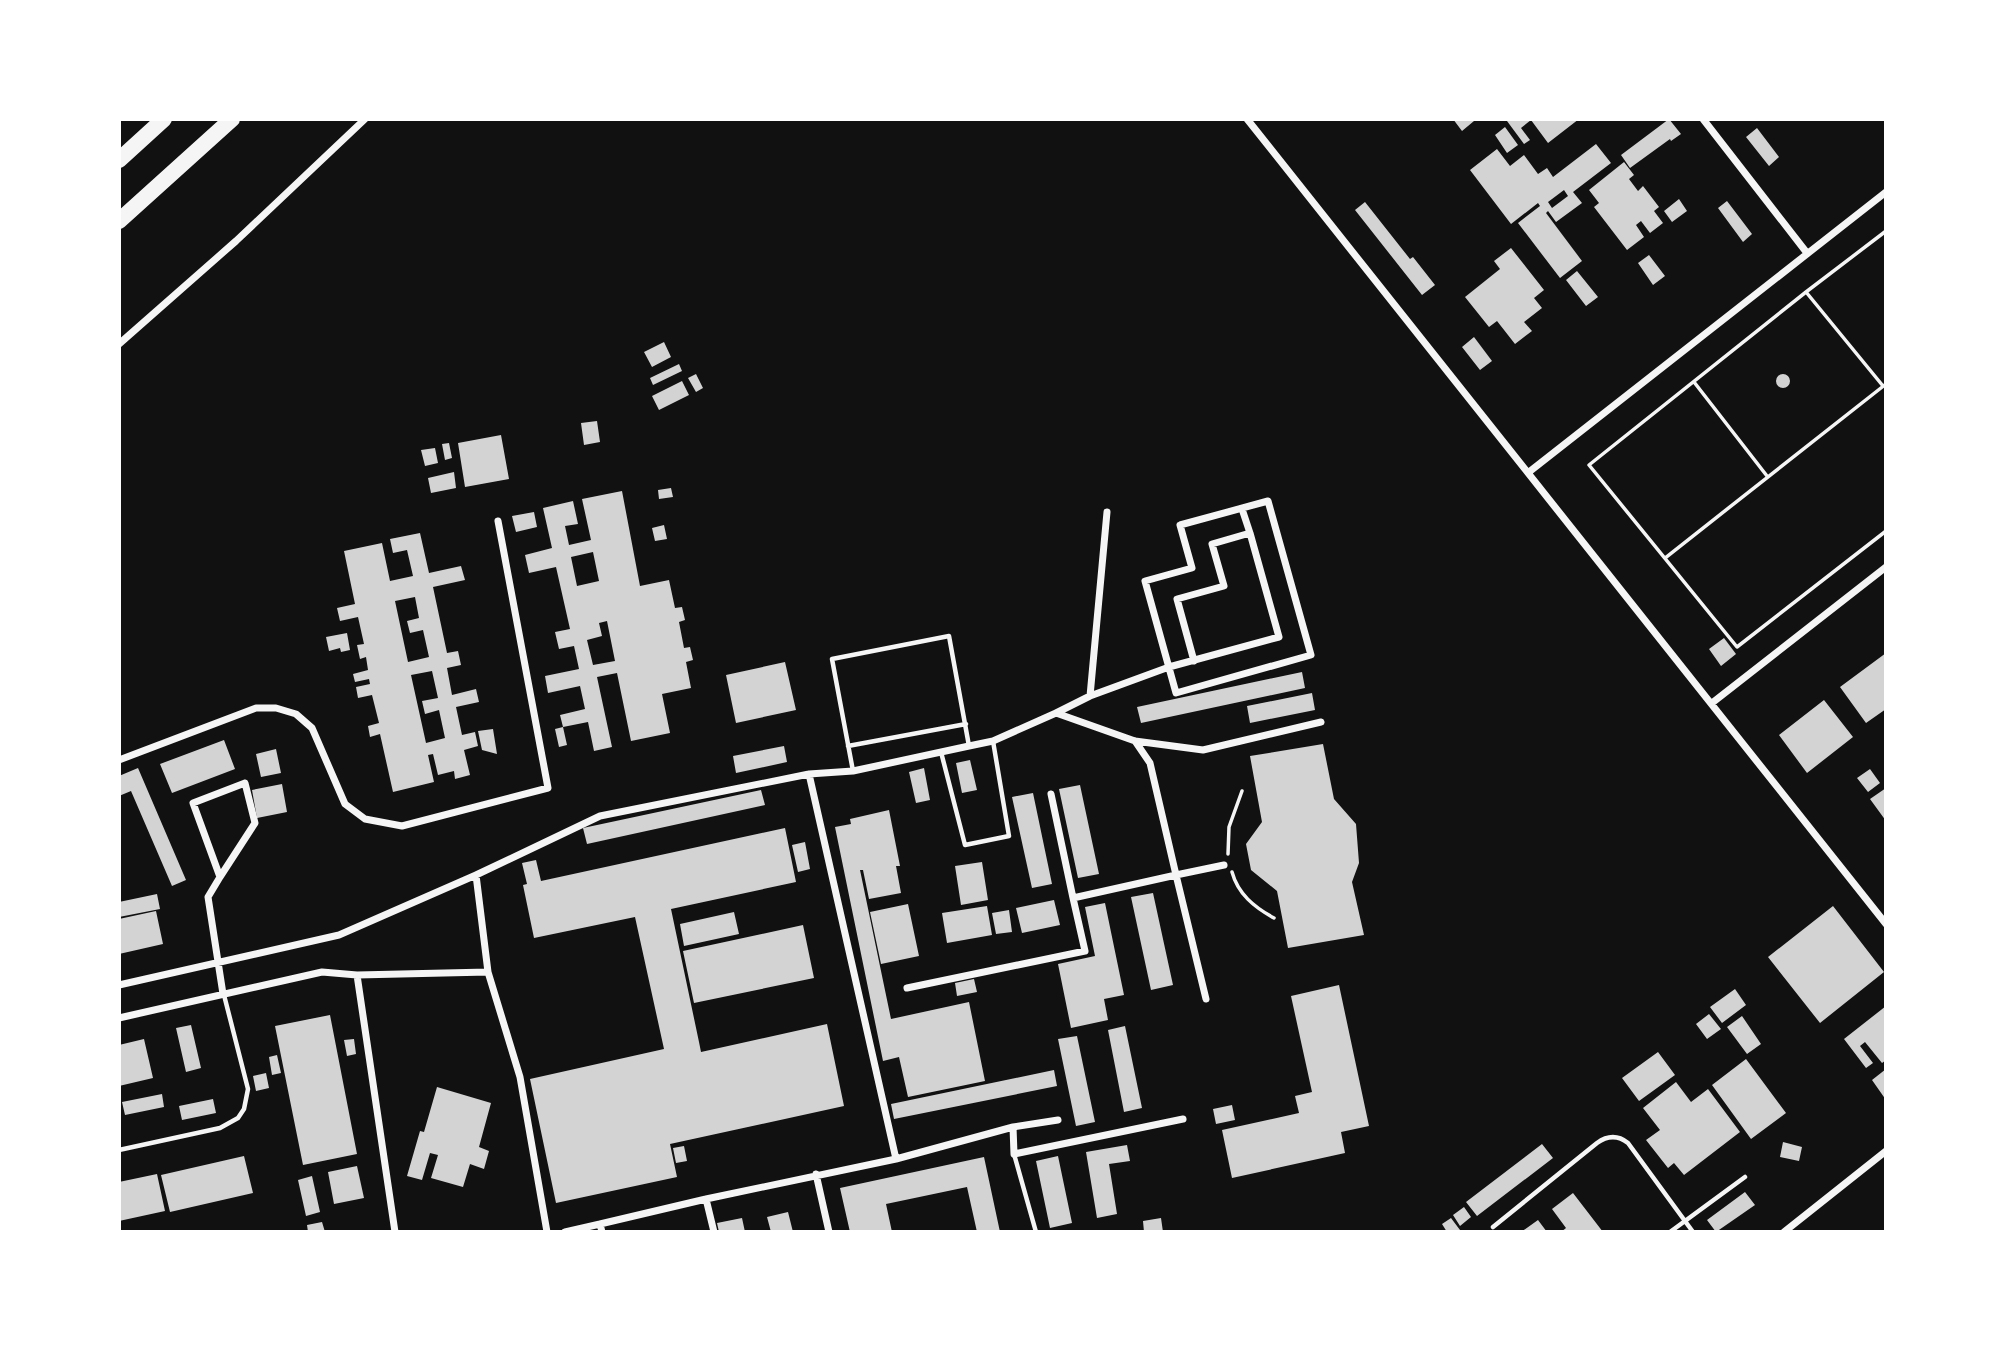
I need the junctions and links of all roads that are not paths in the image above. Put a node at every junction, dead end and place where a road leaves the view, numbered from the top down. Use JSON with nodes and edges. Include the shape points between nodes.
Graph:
{"nodes":[{"id":1,"x":164,"y":119,"type":"edge"},
{"id":2,"x":232,"y":119,"type":"edge"},
{"id":3,"x":365,"y":119,"type":"edge"},
{"id":4,"x":1247,"y":119,"type":"edge"},
{"id":5,"x":1703,"y":119,"type":"edge"},
{"id":6,"x":119,"y":160,"type":"edge"},
{"id":7,"x":1886,"y":192,"type":"edge"},
{"id":8,"x":119,"y":221,"type":"edge"},
{"id":9,"x":1807,"y":253,"type":"junction"},
{"id":10,"x":119,"y":344,"type":"edge"},
{"id":11,"x":1529,"y":472,"type":"junction"},
{"id":12,"x":1242,"y":509,"type":"junction"},
{"id":13,"x":1107,"y":512,"type":"dead end"},
{"id":14,"x":498,"y":521,"type":"dead end"},
{"id":15,"x":1250,"y":533,"type":"junction"},
{"id":16,"x":1886,"y":567,"type":"edge"},
{"id":17,"x":1194,"y":661,"type":"junction"},
{"id":18,"x":1169,"y":667,"type":"junction"},
{"id":19,"x":1090,"y":696,"type":"junction"},
{"id":20,"x":1712,"y":703,"type":"junction"},
{"id":21,"x":1056,"y":713,"type":"junction"},
{"id":22,"x":1321,"y":722,"type":"dead end"},
{"id":23,"x":966,"y":723,"type":"junction"},
{"id":24,"x":993,"y":741,"type":"junction"},
{"id":25,"x":1135,"y":741,"type":"junction"},
{"id":26,"x":970,"y":746,"type":"junction"},
{"id":27,"x":848,"y":747,"type":"junction"},
{"id":28,"x":941,"y":752,"type":"junction"},
{"id":29,"x":119,"y":760,"type":"edge"},
{"id":30,"x":853,"y":771,"type":"junction"},
{"id":31,"x":809,"y":774,"type":"junction"},
{"id":32,"x":1051,"y":794,"type":"dead end"},
{"id":33,"x":1224,"y":865,"type":"dead end"},
{"id":34,"x":476,"y":875,"type":"junction"},
{"id":35,"x":1176,"y":875,"type":"junction"},
{"id":36,"x":220,"y":877,"type":"junction"},
{"id":37,"x":1073,"y":898,"type":"junction"},
{"id":38,"x":1886,"y":924,"type":"edge"},
{"id":39,"x":218,"y":961,"type":"junction"},
{"id":40,"x":488,"y":972,"type":"junction"},
{"id":41,"x":357,"y":975,"type":"junction"},
{"id":42,"x":119,"y":985,"type":"edge"},
{"id":43,"x":906,"y":988,"type":"dead end"},
{"id":44,"x":223,"y":994,"type":"junction"},
{"id":45,"x":1206,"y":999,"type":"dead end"},
{"id":46,"x":119,"y":1018,"type":"edge"},
{"id":47,"x":1183,"y":1119,"type":"dead end"},
{"id":48,"x":1058,"y":1120,"type":"dead end"},
{"id":49,"x":1013,"y":1127,"type":"junction"},
{"id":50,"x":119,"y":1150,"type":"edge"},
{"id":51,"x":1886,"y":1151,"type":"edge"},
{"id":52,"x":1014,"y":1154,"type":"junction"},
{"id":53,"x":896,"y":1159,"type":"junction"},
{"id":54,"x":816,"y":1174,"type":"junction"},
{"id":55,"x":1745,"y":1177,"type":"dead end"},
{"id":56,"x":706,"y":1199,"type":"junction"},
{"id":57,"x":1685,"y":1221,"type":"junction"},
{"id":58,"x":1493,"y":1227,"type":"dead end"},
{"id":59,"x":601,"y":1228,"type":"edge"},
{"id":60,"x":395,"y":1232,"type":"edge"},
{"id":61,"x":547,"y":1232,"type":"edge"},
{"id":62,"x":565,"y":1232,"type":"edge"},
{"id":63,"x":714,"y":1232,"type":"edge"},
{"id":64,"x":829,"y":1232,"type":"edge"},
{"id":65,"x":1036,"y":1232,"type":"edge"},
{"id":66,"x":1670,"y":1232,"type":"edge"},
{"id":67,"x":1693,"y":1232,"type":"edge"},
{"id":68,"x":1784,"y":1232,"type":"edge"}],
"edges":[{"from":1,"to":6,"type":"highway"},
{"from":2,"to":8,"type":"highway"},
{"from":3,"to":10,"type":"street"},
{"from":4,"to":11,"type":"street"},
{"from":5,"to":9,"type":"street"},
{"from":7,"to":9,"type":"street"},
{"from":9,"to":11,"type":"street"},
{"from":11,"to":20,"type":"street"},
{"from":12,"to":15,"type":"street"},
{"from":12,"to":18,"type":"street","via":[[1180,525],[1192,568],[1145,581]]},
{"from":12,"to":18,"type":"street","via":[[1268,501],[1311,655],[1176,693]]},
{"from":13,"to":19,"type":"street"},
{"from":14,"to":29,"type":"street","via":[[548,788],[402,826],[365,819],[345,804],[312,728],[296,714],[276,708],[256,708]]},
{"from":15,"to":17,"type":"street","via":[[1279,637]]},
{"from":15,"to":17,"type":"street","via":[[1212,544],[1224,586],[1177,599]]},
{"from":16,"to":20,"type":"street"},
{"from":17,"to":18,"type":"street"},
{"from":18,"to":19,"type":"street"},
{"from":19,"to":21,"type":"street"},
{"from":20,"to":38,"type":"street"},
{"from":21,"to":24,"type":"street"},
{"from":21,"to":25,"type":"street"},
{"from":22,"to":25,"type":"street","via":[[1202,750]]},
{"from":23,"to":26,"type":"lane"},
{"from":23,"to":27,"type":"lane"},
{"from":23,"to":27,"type":"lane","via":[[949,636],[845,656],[832,659]]},
{"from":24,"to":26,"type":"street"},
{"from":24,"to":28,"type":"lane","via":[[1009,836],[965,845]]},
{"from":25,"to":35,"type":"street","via":[[1150,763]]},
{"from":26,"to":28,"type":"street"},
{"from":27,"to":30,"type":"lane"},
{"from":28,"to":30,"type":"street"},
{"from":30,"to":31,"type":"street"},
{"from":31,"to":34,"type":"street","via":[[600,816]]},
{"from":31,"to":53,"type":"street"},
{"from":32,"to":37,"type":"street"},
{"from":33,"to":35,"type":"street"},
{"from":34,"to":39,"type":"street","via":[[339,935]]},
{"from":34,"to":40,"type":"street"},
{"from":35,"to":37,"type":"street"},
{"from":35,"to":45,"type":"street"},
{"from":36,"to":36,"type":"street","via":[[255,823],[245,783],[193,803]]},
{"from":36,"to":39,"type":"street","via":[[208,897]]},
{"from":37,"to":43,"type":"street","via":[[1085,951]]},
{"from":39,"to":42,"type":"street"},
{"from":39,"to":44,"type":"street"},
{"from":40,"to":41,"type":"street"},
{"from":40,"to":61,"type":"street","via":[[520,1077]]},
{"from":41,"to":44,"type":"street","via":[[322,972]]},
{"from":41,"to":60,"type":"street"},
{"from":44,"to":46,"type":"street"},
{"from":44,"to":50,"type":"lane","via":[[247,1089],[244,1109],[220,1128]]},
{"from":47,"to":52,"type":"street"},
{"from":48,"to":49,"type":"street"},
{"from":49,"to":52,"type":"street"},
{"from":49,"to":53,"type":"street"},
{"from":51,"to":68,"type":"street"},
{"from":52,"to":65,"type":"lane"},
{"from":53,"to":54,"type":"street"},
{"from":54,"to":56,"type":"street"},
{"from":54,"to":64,"type":"street"},
{"from":55,"to":57,"type":"lane"},
{"from":56,"to":59,"type":"street"},
{"from":56,"to":63,"type":"street"},
{"from":57,"to":58,"type":"lane","via":[[1628,1143],[1609,1136]]},
{"from":57,"to":66,"type":"lane"},
{"from":57,"to":67,"type":"lane"},
{"from":59,"to":62,"type":"street"}]}
